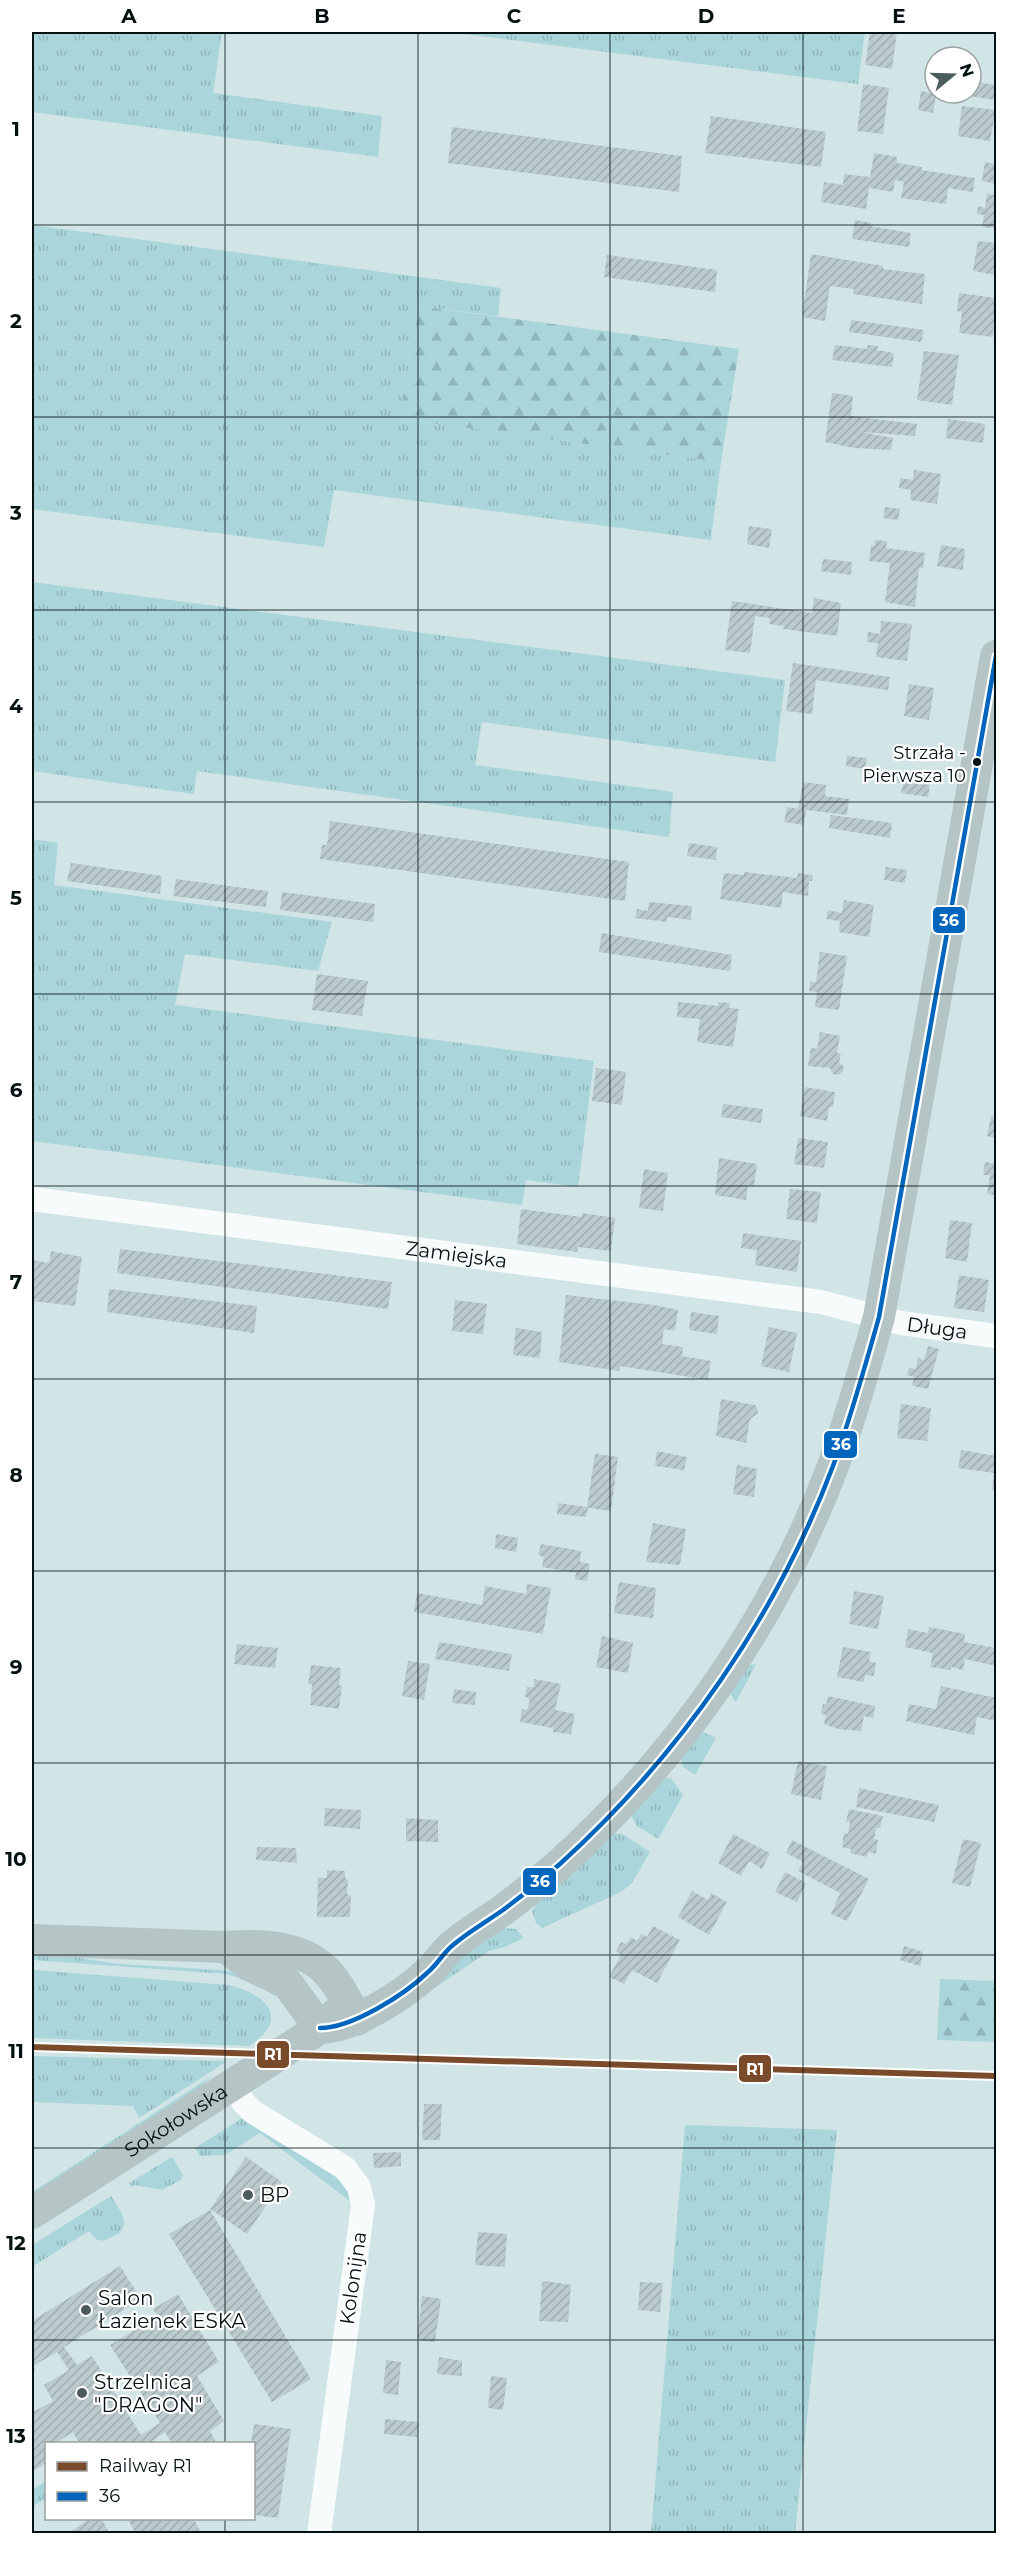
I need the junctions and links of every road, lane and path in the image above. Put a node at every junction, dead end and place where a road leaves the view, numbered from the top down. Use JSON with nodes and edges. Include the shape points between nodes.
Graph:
{"nodes":[{"id":1,"x":996,"y":656,"type":"edge"},
{"id":2,"x":32,"y":1199,"type":"edge"},
{"id":3,"x":879,"y":1317,"type":"junction"},
{"id":4,"x":996,"y":1336,"type":"edge"},
{"id":5,"x":32,"y":1940,"type":"edge"},
{"id":6,"x":225,"y":1947,"type":"junction"},
{"id":7,"x":352,"y":2012,"type":"junction"},
{"id":8,"x":320,"y":2028,"type":"junction"},
{"id":9,"x":232,"y":2085,"type":"junction"},
{"id":10,"x":32,"y":2213,"type":"edge"},
{"id":11,"x":319,"y":2534,"type":"edge"}],
"edges":[{"from":1,"to":3,"type":"main road","name":"Sokołowska"},
{"from":2,"to":3,"type":"street","name":"Zamiejska","via":[[821,1302]]},
{"from":3,"to":4,"type":"street","name":"Długa"},
{"from":3,"to":7,"type":"main road","name":"Sokołowska","via":[[832,1466],[801,1539],[761,1617],[713,1692],[629,1795],[574,1851],[515,1901],[452,1946],[415,1960]]},
{"from":5,"to":6,"type":"main road"},
{"from":6,"to":7,"type":"main road","via":[[254,1944],[304,1956],[331,1976]]},
{"from":6,"to":8,"type":"main road","via":[[249,1965],[287,1983]]},
{"from":7,"to":8,"type":"main road","name":"Sokołowska"},
{"from":8,"to":9,"type":"main road","name":"Sokołowska"},
{"from":9,"to":10,"type":"main road","name":"Sokołowska"},
{"from":9,"to":11,"type":"street","name":"Kolonijna","via":[[253,2112],[345,2168],[359,2187],[363,2205]]}]}
